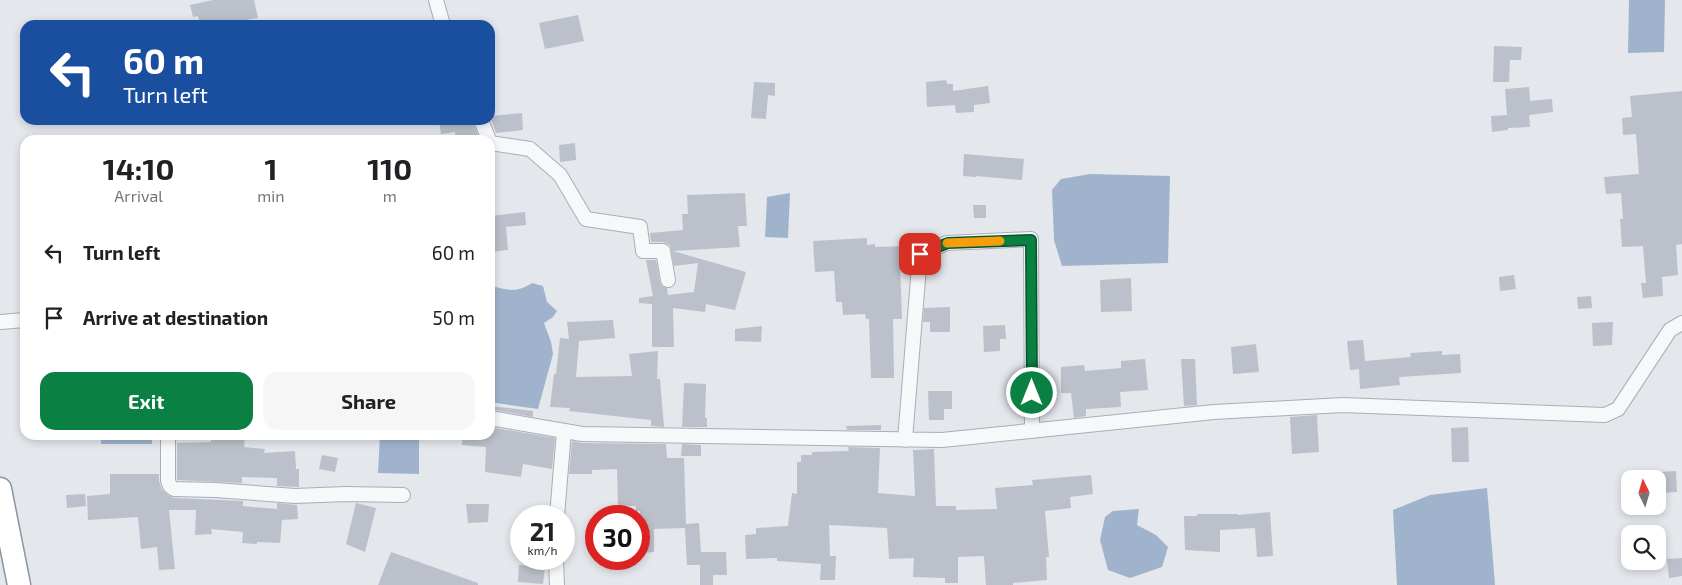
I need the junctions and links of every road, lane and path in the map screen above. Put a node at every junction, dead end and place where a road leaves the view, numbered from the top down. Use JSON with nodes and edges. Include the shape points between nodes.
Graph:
{"nodes":[{"id":1,"x":436,"y":0,"type":"edge"},
{"id":2,"x":442,"y":20,"type":"edge"},
{"id":3,"x":495,"y":142,"type":"edge"},
{"id":4,"x":668,"y":280,"type":"dead end"},
{"id":5,"x":20,"y":320,"type":"edge"},
{"id":6,"x":0,"y":322,"type":"edge"},
{"id":7,"x":1682,"y":323,"type":"edge"},
{"id":8,"x":495,"y":419,"type":"edge"},
{"id":9,"x":564,"y":431,"type":"junction"},
{"id":10,"x":1032,"y":431,"type":"junction"},
{"id":11,"x":168,"y":440,"type":"edge"},
{"id":12,"x":905,"y":440,"type":"junction"},
{"id":13,"x":0,"y":489,"type":"edge"},
{"id":14,"x":403,"y":495,"type":"dead end"},
{"id":15,"x":558,"y":505,"type":"edge"},
{"id":16,"x":556,"y":570,"type":"edge"},
{"id":17,"x":19,"y":585,"type":"edge"},
{"id":18,"x":556,"y":585,"type":"edge"}],
"edges":[{"from":1,"to":2,"type":"street"},
{"from":3,"to":4,"type":"street","via":[[530,149],[560,174],[586,219],[640,227],[643,251],[663,251]]},
{"from":5,"to":6,"type":"street"},
{"from":7,"to":10,"type":"street","via":[[1670,330],[1618,409],[1605,415],[1343,405],[1214,412]]},
{"from":8,"to":9,"type":"street"},
{"from":9,"to":12,"type":"street","via":[[582,434]]},
{"from":9,"to":15,"type":"street"},
{"from":10,"to":12,"type":"street","via":[[942,440]]},
{"from":10,"to":12,"type":"street","via":[[1031,240],[948,243],[920,254]]},
{"from":11,"to":14,"type":"street","via":[[168,481],[174,489],[295,496]]},
{"from":13,"to":17,"type":"highway"},
{"from":16,"to":18,"type":"street"}]}
